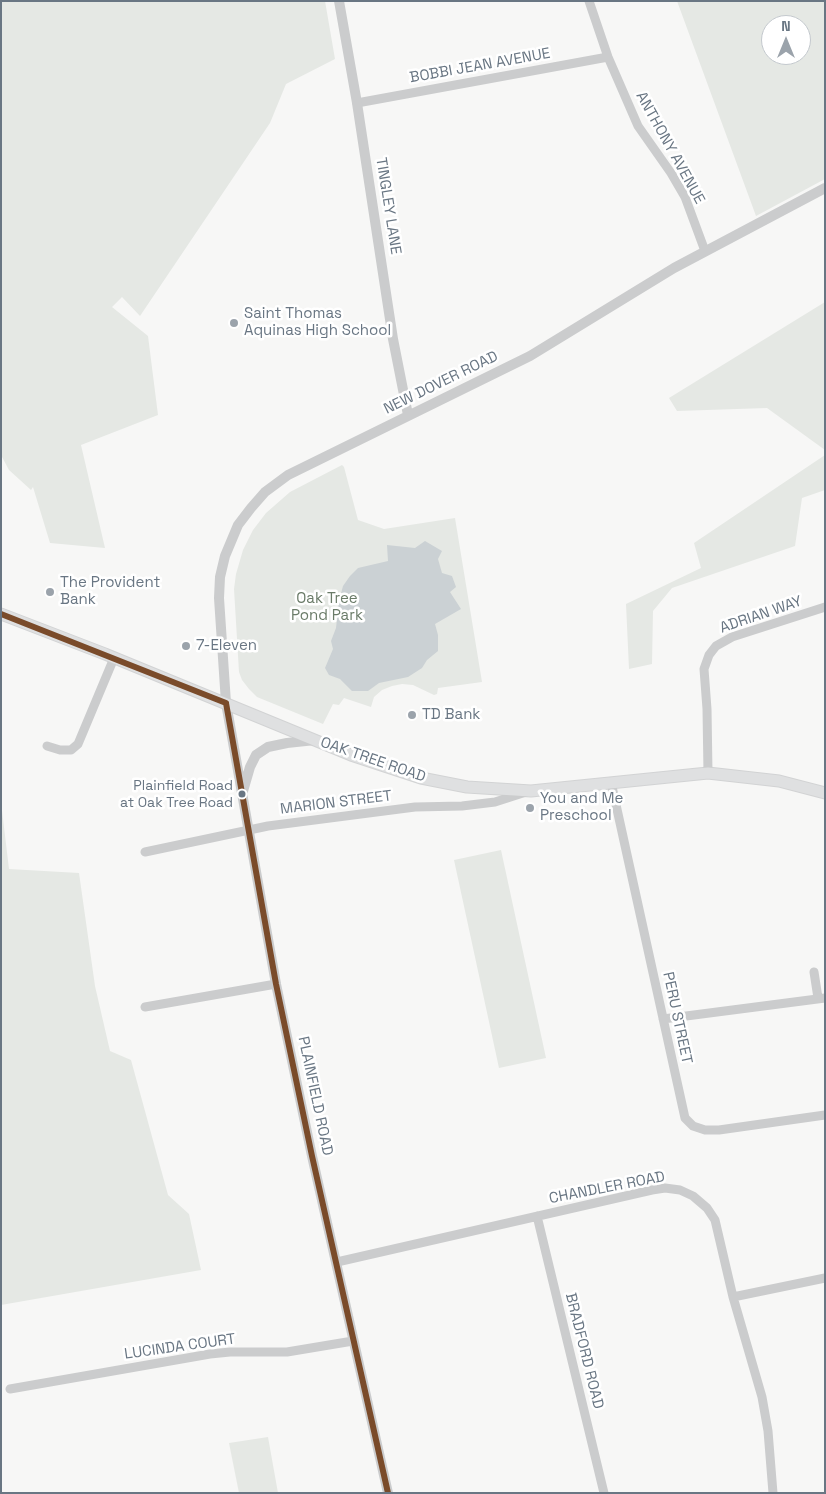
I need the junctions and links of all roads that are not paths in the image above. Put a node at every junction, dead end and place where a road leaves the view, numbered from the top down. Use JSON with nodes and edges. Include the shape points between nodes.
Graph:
{"nodes":[{"id":1,"x":339,"y":1,"type":"edge"},
{"id":2,"x":589,"y":1,"type":"edge"},
{"id":3,"x":608,"y":57,"type":"junction"},
{"id":4,"x":356,"y":103,"type":"junction"},
{"id":5,"x":825,"y":188,"type":"edge"},
{"id":6,"x":705,"y":252,"type":"junction"},
{"id":7,"x":408,"y":415,"type":"junction"},
{"id":8,"x":825,"y":607,"type":"edge"},
{"id":9,"x":1,"y":614,"type":"edge"},
{"id":10,"x":114,"y":658,"type":"junction"},
{"id":11,"x":226,"y":703,"type":"junction"},
{"id":12,"x":315,"y":740,"type":"junction"},
{"id":13,"x":47,"y":746,"type":"dead end"},
{"id":14,"x":708,"y":773,"type":"junction"},
{"id":15,"x":611,"y":782,"type":"junction"},
{"id":16,"x":531,"y":791,"type":"junction"},
{"id":17,"x":243,"y":792,"type":"junction"},
{"id":18,"x":825,"y":793,"type":"edge"},
{"id":19,"x":249,"y":830,"type":"junction"},
{"id":20,"x":145,"y":852,"type":"dead end"},
{"id":21,"x":814,"y":972,"type":"dead end"},
{"id":22,"x":276,"y":984,"type":"junction"},
{"id":23,"x":821,"y":998,"type":"edge"},
{"id":24,"x":146,"y":1006,"type":"dead end"},
{"id":25,"x":663,"y":1019,"type":"junction"},
{"id":26,"x":825,"y":1115,"type":"edge"},
{"id":27,"x":537,"y":1216,"type":"junction"},
{"id":28,"x":337,"y":1262,"type":"junction"},
{"id":29,"x":825,"y":1278,"type":"edge"},
{"id":30,"x":733,"y":1297,"type":"junction"},
{"id":31,"x":353,"y":1341,"type":"junction"},
{"id":32,"x":10,"y":1389,"type":"dead end"},
{"id":33,"x":388,"y":1493,"type":"edge"},
{"id":34,"x":604,"y":1493,"type":"edge"},
{"id":35,"x":773,"y":1493,"type":"edge"}],
"edges":[{"from":1,"to":4,"type":"street","name":"TINGLEY LANE"},
{"from":2,"to":3,"type":"street","name":"ANTHONY AVENUE"},
{"from":3,"to":4,"type":"street","name":"BOBBI JEAN AVENUE"},
{"from":3,"to":6,"type":"street","name":"ANTHONY AVENUE","via":[[638,126],[685,197]]},
{"from":4,"to":7,"type":"street","name":"TINGLEY LANE"},
{"from":5,"to":6,"type":"street","name":"NEW DOVER ROAD"},
{"from":6,"to":7,"type":"street","name":"NEW DOVER ROAD","via":[[530,356]]},
{"from":7,"to":11,"type":"street","name":"NEW DOVER ROAD","via":[[288,475],[257,500],[238,525],[225,556],[219,588]]},
{"from":8,"to":14,"type":"street","name":"ADRIAN WAY","via":[[732,637],[716,646],[709,655],[704,669]]},
{"from":9,"to":10,"type":"main road","name":"OAK TREE ROAD"},
{"from":10,"to":11,"type":"main road","name":"OAK TREE ROAD"},
{"from":10,"to":13,"type":"street","via":[[78,744],[71,750]]},
{"from":11,"to":12,"type":"main road","name":"OAK TREE ROAD"},
{"from":11,"to":17,"type":"street","name":"PLAINFIELD ROAD"},
{"from":12,"to":16,"type":"main road","name":"OAK TREE ROAD","via":[[421,778],[467,787]]},
{"from":12,"to":17,"type":"street","via":[[268,747],[256,755]]},
{"from":14,"to":15,"type":"main road","name":"OAK TREE ROAD"},
{"from":14,"to":18,"type":"main road","name":"OAK TREE ROAD","via":[[779,780]]},
{"from":15,"to":16,"type":"main road","name":"OAK TREE ROAD"},
{"from":15,"to":25,"type":"street","name":"PERU STREET"},
{"from":16,"to":19,"type":"street","name":"MARION STREET","via":[[495,802],[415,807]]},
{"from":17,"to":19,"type":"street","name":"PLAINFIELD ROAD"},
{"from":19,"to":20,"type":"street","name":"MARION STREET"},
{"from":19,"to":22,"type":"street","name":"PLAINFIELD ROAD"},
{"from":21,"to":23,"type":"street"},
{"from":22,"to":24,"type":"street"},
{"from":22,"to":28,"type":"street","name":"PLAINFIELD ROAD"},
{"from":23,"to":25,"type":"street"},
{"from":25,"to":26,"type":"street","name":"PERU STREET","via":[[685,1118],[693,1126],[719,1130]]},
{"from":27,"to":28,"type":"street","name":"CHANDLER ROAD"},
{"from":27,"to":30,"type":"street","name":"CHANDLER ROAD","via":[[652,1190],[680,1190],[707,1208],[715,1220]]},
{"from":27,"to":34,"type":"street","name":"BRADFORD ROAD"},
{"from":28,"to":31,"type":"street","name":"PLAINFIELD ROAD"},
{"from":29,"to":30,"type":"street"},
{"from":30,"to":35,"type":"street","name":"CHANDLER ROAD","via":[[762,1397]]},
{"from":31,"to":32,"type":"street","name":"LUCINDA COURT","via":[[287,1352],[210,1354]]},
{"from":31,"to":33,"type":"street","name":"PLAINFIELD ROAD"}]}
